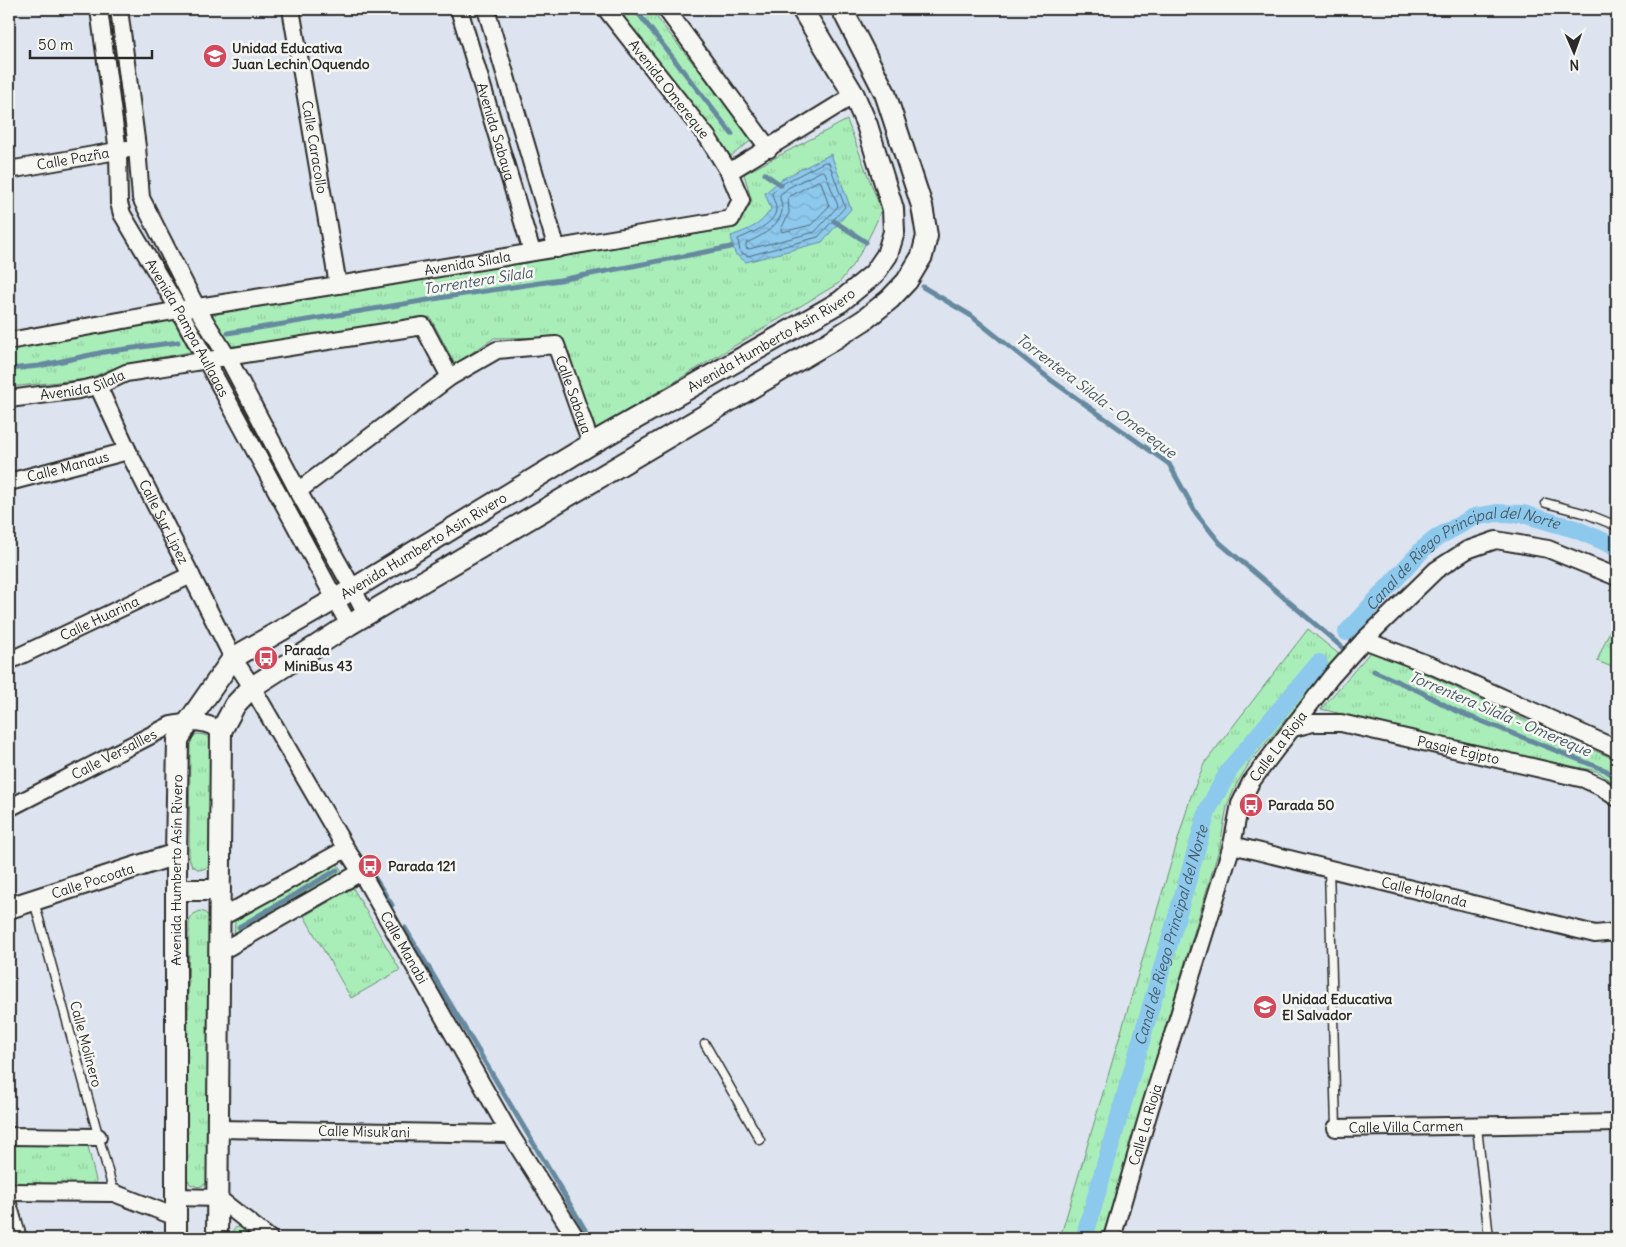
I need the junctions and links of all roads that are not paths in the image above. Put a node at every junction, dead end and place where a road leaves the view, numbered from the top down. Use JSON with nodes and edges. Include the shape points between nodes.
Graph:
{"nodes":[{"id":1,"x":99,"y":9,"type":"edge"},
{"id":2,"x":120,"y":9,"type":"edge"},
{"id":3,"x":291,"y":9,"type":"edge"},
{"id":4,"x":459,"y":9,"type":"edge"},
{"id":5,"x":486,"y":9,"type":"edge"},
{"id":6,"x":606,"y":9,"type":"edge"},
{"id":7,"x":666,"y":9,"type":"edge"},
{"id":8,"x":802,"y":9,"type":"edge"},
{"id":9,"x":842,"y":9,"type":"edge"},
{"id":10,"x":854,"y":95,"type":"junction"},
{"id":11,"x":138,"y":147,"type":"junction"},
{"id":12,"x":770,"y":148,"type":"junction"},
{"id":13,"x":118,"y":152,"type":"junction"},
{"id":14,"x":9,"y":170,"type":"edge"},
{"id":15,"x":729,"y":172,"type":"junction"},
{"id":16,"x":557,"y":249,"type":"junction"},
{"id":17,"x":532,"y":252,"type":"junction"},
{"id":18,"x":338,"y":286,"type":"junction"},
{"id":19,"x":196,"y":308,"type":"junction"},
{"id":20,"x":179,"y":310,"type":"junction"},
{"id":21,"x":814,"y":316,"type":"junction"},
{"id":22,"x":9,"y":341,"type":"edge"},
{"id":23,"x":832,"y":341,"type":"junction"},
{"id":24,"x":228,"y":358,"type":"junction"},
{"id":25,"x":206,"y":360,"type":"junction"},
{"id":26,"x":450,"y":378,"type":"junction"},
{"id":27,"x":98,"y":386,"type":"junction"},
{"id":28,"x":9,"y":398,"type":"edge"},
{"id":29,"x":591,"y":444,"type":"junction"},
{"id":30,"x":128,"y":451,"type":"junction"},
{"id":31,"x":9,"y":482,"type":"edge"},
{"id":32,"x":298,"y":491,"type":"junction"},
{"id":33,"x":1546,"y":504,"type":"dead end"},
{"id":34,"x":1617,"y":526,"type":"edge"},
{"id":35,"x":191,"y":575,"type":"junction"},
{"id":36,"x":1617,"y":577,"type":"edge"},
{"id":37,"x":353,"y":589,"type":"junction"},
{"id":38,"x":334,"y":599,"type":"junction"},
{"id":39,"x":357,"y":620,"type":"junction"},
{"id":40,"x":1364,"y":640,"type":"junction"},
{"id":41,"x":233,"y":658,"type":"junction"},
{"id":42,"x":9,"y":661,"type":"edge"},
{"id":43,"x":252,"y":687,"type":"junction"},
{"id":44,"x":189,"y":721,"type":"junction"},
{"id":45,"x":1293,"y":728,"type":"junction"},
{"id":46,"x":221,"y":731,"type":"junction"},
{"id":47,"x":1617,"y":749,"type":"edge"},
{"id":48,"x":1617,"y":798,"type":"edge"},
{"id":49,"x":9,"y":808,"type":"edge"},
{"id":50,"x":1232,"y":844,"type":"junction"},
{"id":51,"x":346,"y":849,"type":"junction"},
{"id":52,"x":176,"y":854,"type":"junction"},
{"id":53,"x":1328,"y":867,"type":"junction"},
{"id":54,"x":361,"y":872,"type":"junction"},
{"id":55,"x":176,"y":890,"type":"junction"},
{"id":56,"x":220,"y":890,"type":"junction"},
{"id":57,"x":34,"y":901,"type":"junction"},
{"id":58,"x":9,"y":908,"type":"edge"},
{"id":59,"x":220,"y":918,"type":"junction"},
{"id":60,"x":1617,"y":932,"type":"edge"},
{"id":61,"x":220,"y":952,"type":"junction"},
{"id":62,"x":705,"y":1044,"type":"dead end"},
{"id":63,"x":1617,"y":1123,"type":"edge"},
{"id":64,"x":1477,"y":1127,"type":"junction"},
{"id":65,"x":1336,"y":1128,"type":"joint"},
{"id":66,"x":218,"y":1129,"type":"junction"},
{"id":67,"x":510,"y":1134,"type":"junction"},
{"id":68,"x":9,"y":1136,"type":"edge"},
{"id":69,"x":98,"y":1137,"type":"junction"},
{"id":70,"x":760,"y":1140,"type":"dead end"},
{"id":71,"x":9,"y":1192,"type":"edge"},
{"id":72,"x":114,"y":1193,"type":"junction"},
{"id":73,"x":218,"y":1198,"type":"junction"},
{"id":74,"x":9,"y":1207,"type":"edge"},
{"id":75,"x":176,"y":1207,"type":"junction"},
{"id":76,"x":571,"y":1237,"type":"edge"},
{"id":77,"x":18,"y":1238,"type":"edge"},
{"id":78,"x":176,"y":1238,"type":"edge"},
{"id":79,"x":216,"y":1238,"type":"edge"},
{"id":80,"x":269,"y":1238,"type":"edge"},
{"id":81,"x":1112,"y":1238,"type":"edge"},
{"id":82,"x":1489,"y":1238,"type":"edge"}],
"edges":[{"from":1,"to":13,"type":"street","name":"Avenida Pampa Aullagas"},
{"from":2,"to":11,"type":"street","name":"Avenida Pampa Aullagas"},
{"from":3,"to":18,"type":"street","name":"Calle Caracollo"},
{"from":4,"to":17,"type":"street","name":"Avenida Sabaya"},
{"from":5,"to":16,"type":"street","name":"Avenida Sabaya"},
{"from":6,"to":15,"type":"street","name":"Avenida Omereque","via":[[708,138]]},
{"from":7,"to":12,"type":"street"},
{"from":8,"to":10,"type":"street","name":"Avenida Humberto Asín Rivero"},
{"from":9,"to":23,"type":"street","via":[[885,93],[922,206],[927,236],[922,256],[907,281],[864,320]]},
{"from":10,"to":12,"type":"street"},
{"from":10,"to":21,"type":"street","name":"Avenida Humberto Asín Rivero","via":[[868,125],[893,208],[894,232],[887,255],[874,274],[840,302]]},
{"from":11,"to":13,"type":"street","name":"Calle Pazña"},
{"from":11,"to":19,"type":"street","name":"Avenida Pampa Aullagas","via":[[141,198]]},
{"from":12,"to":15,"type":"street"},
{"from":13,"to":14,"type":"street","name":"Calle Pazña"},
{"from":13,"to":20,"type":"street","name":"Avenida Pampa Aullagas","via":[[122,214]]},
{"from":15,"to":16,"type":"street","name":"Avenida Silala","via":[[742,200],[731,219]]},
{"from":16,"to":17,"type":"street","name":"Avenida Silala"},
{"from":17,"to":18,"type":"street","name":"Avenida Silala"},
{"from":18,"to":19,"type":"street","name":"Avenida Silala"},
{"from":19,"to":20,"type":"street","name":"Avenida Silala"},
{"from":19,"to":24,"type":"street","name":"Avenida Pampa Aullagas"},
{"from":20,"to":22,"type":"street","name":"Avenida Silala"},
{"from":20,"to":25,"type":"street","name":"Avenida Pampa Aullagas"},
{"from":21,"to":23,"type":"street"},
{"from":21,"to":29,"type":"street","name":"Avenida Humberto Asín Rivero"},
{"from":23,"to":39,"type":"street"},
{"from":24,"to":25,"type":"street","name":"Avenida Silala"},
{"from":24,"to":26,"type":"street","name":"Avenida Silala","via":[[423,326]]},
{"from":24,"to":32,"type":"street","name":"Avenida Pampa Aullagas"},
{"from":25,"to":27,"type":"street","name":"Avenida Silala","via":[[126,373]]},
{"from":25,"to":38,"type":"street","name":"Avenida Pampa Aullagas"},
{"from":26,"to":29,"type":"street","name":"Calle Sabaya","via":[[497,350],[556,345]]},
{"from":26,"to":32,"type":"street"},
{"from":27,"to":28,"type":"street","name":"Avenida Silala"},
{"from":27,"to":30,"type":"street","name":"Calle Sur Lipez"},
{"from":29,"to":37,"type":"street","name":"Avenida Humberto Asín Rivero"},
{"from":30,"to":31,"type":"street","name":"Calle Manaus"},
{"from":30,"to":35,"type":"street","name":"Calle Sur Lipez"},
{"from":32,"to":37,"type":"street","name":"Avenida Pampa Aullagas"},
{"from":33,"to":34,"type":"lane","via":[[1587,514]]},
{"from":35,"to":41,"type":"street","name":"Calle Sur Lipez"},
{"from":35,"to":42,"type":"street","name":"Calle Huarina"},
{"from":36,"to":40,"type":"street","name":"Calle La Rioja","via":[[1548,549],[1496,540],[1467,550],[1436,570]]},
{"from":37,"to":38,"type":"street","name":"Avenida Humberto Asín Rivero"},
{"from":37,"to":39,"type":"street","name":"Avenida Pampa Aullagas"},
{"from":38,"to":39,"type":"street","name":"Avenida Pampa Aullagas"},
{"from":38,"to":41,"type":"street","name":"Avenida Humberto Asín Rivero"},
{"from":39,"to":43,"type":"street"},
{"from":40,"to":45,"type":"street","name":"Calle La Rioja"},
{"from":40,"to":47,"type":"street","via":[[1435,667]]},
{"from":41,"to":43,"type":"street","name":"Calle Manabi"},
{"from":41,"to":44,"type":"street","name":"Avenida Humberto Asín Rivero"},
{"from":43,"to":46,"type":"street","via":[[235,705]]},
{"from":43,"to":51,"type":"street","name":"Calle Manabi"},
{"from":44,"to":46,"type":"street","name":"Calle Versallles","via":[[212,725]]},
{"from":44,"to":49,"type":"street","name":"Calle Versallles","via":[[171,725]]},
{"from":44,"to":52,"type":"street","name":"Avenida Humberto Asín Rivero","via":[[178,740]]},
{"from":45,"to":48,"type":"street","name":"Pasaje Egipto","via":[[1313,723],[1341,723],[1584,779]]},
{"from":45,"to":50,"type":"street","name":"Calle La Rioja","via":[[1251,782],[1240,804]]},
{"from":46,"to":56,"type":"street"},
{"from":50,"to":53,"type":"street","name":"Calle Holanda"},
{"from":50,"to":81,"type":"street","name":"Calle La Rioja"},
{"from":51,"to":54,"type":"street","name":"Calle Manabi"},
{"from":51,"to":59,"type":"street"},
{"from":52,"to":55,"type":"street","name":"Avenida Humberto Asín Rivero"},
{"from":52,"to":57,"type":"street","name":"Calle Pocoata"},
{"from":53,"to":60,"type":"street","name":"Calle Holanda","via":[[1595,934]]},
{"from":53,"to":65,"type":"lane","name":"Calle Villa Carmen"},
{"from":54,"to":61,"type":"street"},
{"from":54,"to":67,"type":"street","name":"Calle Manabi"},
{"from":55,"to":56,"type":"street"},
{"from":55,"to":75,"type":"street","name":"Avenida Humberto Asín Rivero"},
{"from":56,"to":59,"type":"street"},
{"from":57,"to":58,"type":"street","name":"Calle Pocoata"},
{"from":57,"to":69,"type":"lane","name":"Calle Molinero"},
{"from":59,"to":61,"type":"street"},
{"from":61,"to":66,"type":"street"},
{"from":62,"to":70,"type":"lane"},
{"from":63,"to":64,"type":"street","name":"Calle Villa Carmen"},
{"from":64,"to":65,"type":"street","name":"Calle Villa Carmen"},
{"from":64,"to":82,"type":"lane"},
{"from":66,"to":67,"type":"street","name":"Calle Misuk'ani"},
{"from":66,"to":73,"type":"street"},
{"from":67,"to":76,"type":"street","name":"Calle Manabi"},
{"from":68,"to":69,"type":"street"},
{"from":69,"to":72,"type":"lane","name":"Calle Molinero"},
{"from":71,"to":72,"type":"street"},
{"from":72,"to":75,"type":"street"},
{"from":73,"to":75,"type":"street"},
{"from":73,"to":79,"type":"street"},
{"from":73,"to":80,"type":"street"},
{"from":74,"to":77,"type":"street"},
{"from":75,"to":78,"type":"street","name":"Avenida Humberto Asín Rivero"}]}
